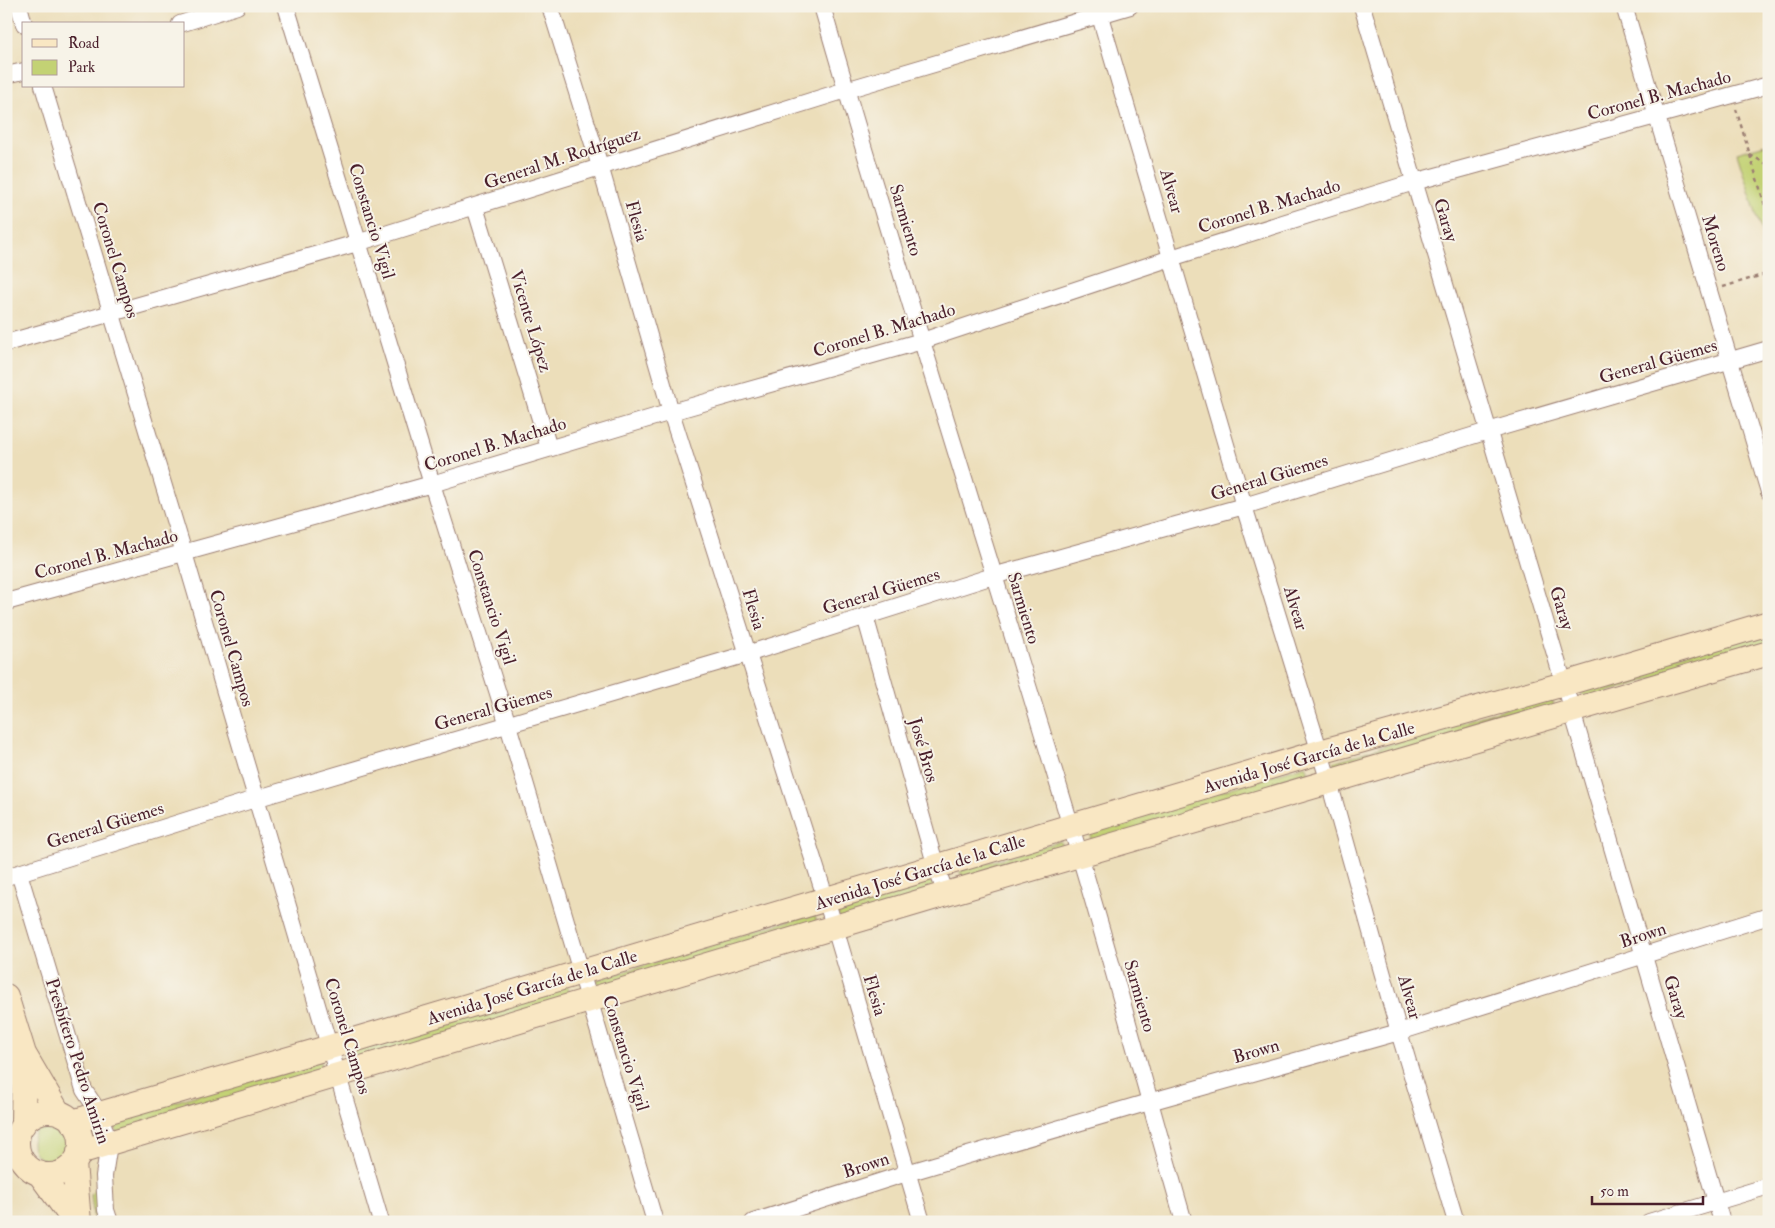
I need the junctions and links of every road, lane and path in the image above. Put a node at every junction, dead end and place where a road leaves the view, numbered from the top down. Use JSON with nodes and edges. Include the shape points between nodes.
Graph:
{"nodes":[{"id":1,"x":19,"y":6,"type":"edge"},
{"id":2,"x":237,"y":6,"type":"edge"},
{"id":3,"x":286,"y":6,"type":"edge"},
{"id":4,"x":550,"y":6,"type":"edge"},
{"id":5,"x":822,"y":6,"type":"edge"},
{"id":6,"x":1130,"y":6,"type":"edge"},
{"id":7,"x":1362,"y":6,"type":"edge"},
{"id":8,"x":1624,"y":6,"type":"edge"},
{"id":9,"x":1098,"y":11,"type":"edge"},
{"id":10,"x":23,"y":22,"type":"edge"},
{"id":11,"x":185,"y":22,"type":"edge"},
{"id":12,"x":22,"y":71,"type":"edge"},
{"id":13,"x":6,"y":75,"type":"edge"},
{"id":14,"x":1769,"y":86,"type":"edge"},
{"id":15,"x":44,"y":88,"type":"edge"},
{"id":16,"x":846,"y":90,"type":"junction"},
{"id":17,"x":1732,"y":96,"type":"junction"},
{"id":18,"x":1656,"y":116,"type":"junction"},
{"id":19,"x":1750,"y":155,"type":"junction"},
{"id":20,"x":1769,"y":165,"type":"edge"},
{"id":21,"x":600,"y":166,"type":"junction"},
{"id":22,"x":1414,"y":182,"type":"junction"},
{"id":23,"x":475,"y":207,"type":"junction"},
{"id":24,"x":1769,"y":219,"type":"edge"},
{"id":25,"x":357,"y":242,"type":"junction"},
{"id":26,"x":1171,"y":258,"type":"junction"},
{"id":27,"x":1769,"y":273,"type":"edge"},
{"id":28,"x":1710,"y":291,"type":"junction"},
{"id":29,"x":110,"y":312,"type":"junction"},
{"id":30,"x":922,"y":341,"type":"junction"},
{"id":31,"x":6,"y":343,"type":"edge"},
{"id":32,"x":1769,"y":350,"type":"edge"},
{"id":33,"x":1731,"y":361,"type":"junction"},
{"id":34,"x":671,"y":412,"type":"junction"},
{"id":35,"x":1488,"y":431,"type":"junction"},
{"id":36,"x":549,"y":448,"type":"junction"},
{"id":37,"x":432,"y":484,"type":"junction"},
{"id":38,"x":1769,"y":492,"type":"edge"},
{"id":39,"x":1244,"y":506,"type":"junction"},
{"id":40,"x":184,"y":553,"type":"junction"},
{"id":41,"x":993,"y":576,"type":"junction"},
{"id":42,"x":6,"y":602,"type":"edge"},
{"id":43,"x":865,"y":616,"type":"junction"},
{"id":44,"x":1769,"y":623,"type":"edge"},
{"id":45,"x":1769,"y":653,"type":"edge"},
{"id":46,"x":747,"y":654,"type":"junction"},
{"id":47,"x":1564,"y":684,"type":"junction"},
{"id":48,"x":1572,"y":711,"type":"junction"},
{"id":49,"x":508,"y":725,"type":"junction"},
{"id":50,"x":1320,"y":752,"type":"junction"},
{"id":51,"x":1329,"y":782,"type":"junction"},
{"id":52,"x":255,"y":799,"type":"junction"},
{"id":53,"x":1072,"y":827,"type":"junction"},
{"id":54,"x":1080,"y":856,"type":"junction"},
{"id":55,"x":936,"y":867,"type":"junction"},
{"id":56,"x":12,"y":875,"type":"edge"},
{"id":57,"x":946,"y":894,"type":"junction"},
{"id":58,"x":825,"y":900,"type":"junction"},
{"id":59,"x":1769,"y":916,"type":"edge"},
{"id":60,"x":834,"y":928,"type":"junction"},
{"id":61,"x":1643,"y":957,"type":"junction"},
{"id":62,"x":581,"y":973,"type":"junction"},
{"id":63,"x":6,"y":996,"type":"edge"},
{"id":64,"x":589,"y":1000,"type":"junction"},
{"id":65,"x":1399,"y":1032,"type":"junction"},
{"id":66,"x":330,"y":1047,"type":"junction"},
{"id":67,"x":24,"y":1054,"type":"junction"},
{"id":68,"x":338,"y":1074,"type":"junction"},
{"id":69,"x":1149,"y":1102,"type":"junction"},
{"id":70,"x":100,"y":1114,"type":"junction"},
{"id":71,"x":65,"y":1117,"type":"junction"},
{"id":72,"x":16,"y":1133,"type":"edge"},
{"id":73,"x":109,"y":1144,"type":"junction"},
{"id":74,"x":76,"y":1157,"type":"junction"},
{"id":75,"x":6,"y":1166,"type":"edge"},
{"id":76,"x":35,"y":1171,"type":"junction"},
{"id":77,"x":907,"y":1173,"type":"junction"},
{"id":78,"x":1769,"y":1186,"type":"edge"},
{"id":79,"x":1716,"y":1202,"type":"junction"},
{"id":80,"x":77,"y":1222,"type":"edge"},
{"id":81,"x":110,"y":1222,"type":"edge"},
{"id":82,"x":381,"y":1222,"type":"edge"},
{"id":83,"x":655,"y":1222,"type":"edge"},
{"id":84,"x":753,"y":1222,"type":"edge"},
{"id":85,"x":922,"y":1222,"type":"edge"},
{"id":86,"x":1184,"y":1222,"type":"edge"},
{"id":87,"x":1456,"y":1222,"type":"edge"},
{"id":88,"x":1649,"y":1222,"type":"edge"},
{"id":89,"x":1722,"y":1222,"type":"edge"}],
"edges":[{"from":1,"to":10,"type":"street"},
{"from":2,"to":11,"type":"street"},
{"from":3,"to":25,"type":"street","name":"Constancio Vigil"},
{"from":4,"to":21,"type":"street","name":"Flesia"},
{"from":5,"to":16,"type":"street","name":"Sarmiento"},
{"from":6,"to":9,"type":"street","name":"General M. Rodríguez"},
{"from":7,"to":22,"type":"street","name":"Garay"},
{"from":8,"to":18,"type":"street","name":"Moreno"},
{"from":9,"to":16,"type":"street","name":"General M. Rodríguez"},
{"from":9,"to":26,"type":"street","name":"Alvear"},
{"from":12,"to":13,"type":"street"},
{"from":14,"to":17,"type":"street","name":"Coronel B. Machado"},
{"from":15,"to":29,"type":"street","name":"Coronel Campos"},
{"from":16,"to":21,"type":"street","name":"General M. Rodríguez"},
{"from":16,"to":30,"type":"street","name":"Sarmiento"},
{"from":17,"to":18,"type":"street","name":"Coronel B. Machado"},
{"from":17,"to":19,"type":"path"},
{"from":18,"to":22,"type":"street","name":"Coronel B. Machado"},
{"from":18,"to":28,"type":"street","name":"Moreno"},
{"from":19,"to":20,"type":"path"},
{"from":19,"to":24,"type":"path"},
{"from":21,"to":23,"type":"street","name":"General M. Rodríguez"},
{"from":21,"to":34,"type":"street","name":"Flesia"},
{"from":22,"to":26,"type":"street","name":"Coronel B. Machado"},
{"from":22,"to":35,"type":"street","name":"Garay"},
{"from":23,"to":25,"type":"street","name":"General M. Rodríguez"},
{"from":23,"to":36,"type":"street","name":"Vicente López"},
{"from":25,"to":29,"type":"street","name":"General M. Rodríguez"},
{"from":25,"to":37,"type":"street","name":"Constancio Vigil"},
{"from":26,"to":30,"type":"street","name":"Coronel B. Machado"},
{"from":26,"to":39,"type":"street","name":"Alvear"},
{"from":27,"to":28,"type":"path"},
{"from":28,"to":33,"type":"street","name":"Moreno"},
{"from":29,"to":31,"type":"street","name":"General M. Rodríguez"},
{"from":29,"to":40,"type":"street","name":"Coronel Campos"},
{"from":30,"to":34,"type":"street","name":"Coronel B. Machado"},
{"from":30,"to":41,"type":"street","name":"Sarmiento"},
{"from":32,"to":33,"type":"street","name":"General Güemes"},
{"from":33,"to":35,"type":"street","name":"General Güemes"},
{"from":33,"to":38,"type":"street","name":"Moreno"},
{"from":34,"to":36,"type":"street","name":"Coronel B. Machado"},
{"from":34,"to":46,"type":"street","name":"Flesia"},
{"from":35,"to":39,"type":"street","name":"General Güemes"},
{"from":35,"to":47,"type":"street","name":"Garay"},
{"from":36,"to":37,"type":"street","name":"Coronel B. Machado"},
{"from":37,"to":40,"type":"street","name":"Coronel B. Machado"},
{"from":37,"to":49,"type":"street","name":"Constancio Vigil"},
{"from":39,"to":41,"type":"street","name":"General Güemes"},
{"from":39,"to":50,"type":"street","name":"Alvear"},
{"from":40,"to":42,"type":"street","name":"Coronel B. Machado"},
{"from":40,"to":52,"type":"street","name":"Coronel Campos"},
{"from":41,"to":43,"type":"street","name":"General Güemes"},
{"from":41,"to":53,"type":"street","name":"Sarmiento"},
{"from":43,"to":46,"type":"street","name":"General Güemes"},
{"from":43,"to":55,"type":"street","name":"José Bros"},
{"from":44,"to":47,"type":"main road","name":"Avenida José García de la Calle"},
{"from":45,"to":48,"type":"main road","name":"Avenida José García de la Calle"},
{"from":46,"to":49,"type":"street","name":"General Güemes"},
{"from":46,"to":58,"type":"street","name":"Flesia"},
{"from":47,"to":48,"type":"street","name":"Garay"},
{"from":47,"to":50,"type":"main road","name":"Avenida José García de la Calle"},
{"from":48,"to":51,"type":"main road","name":"Avenida José García de la Calle"},
{"from":48,"to":61,"type":"street","name":"Garay"},
{"from":49,"to":52,"type":"street","name":"General Güemes"},
{"from":49,"to":62,"type":"street","name":"Constancio Vigil"},
{"from":50,"to":51,"type":"street","name":"Alvear"},
{"from":50,"to":53,"type":"main road","name":"Avenida José García de la Calle"},
{"from":51,"to":54,"type":"main road","name":"Avenida José García de la Calle"},
{"from":51,"to":65,"type":"street","name":"Alvear"},
{"from":52,"to":56,"type":"street","name":"General Güemes"},
{"from":52,"to":66,"type":"street","name":"Coronel Campos"},
{"from":53,"to":54,"type":"street","name":"Sarmiento"},
{"from":53,"to":55,"type":"main road","name":"Avenida José García de la Calle"},
{"from":54,"to":57,"type":"main road","name":"Avenida José García de la Calle"},
{"from":54,"to":69,"type":"street","name":"Sarmiento"},
{"from":55,"to":57,"type":"street","name":"José Bros"},
{"from":55,"to":58,"type":"main road","name":"Avenida José García de la Calle"},
{"from":56,"to":70,"type":"street","name":"Presbítero Pedro Amirin","via":[[84,1090]]},
{"from":57,"to":60,"type":"main road","name":"Avenida José García de la Calle"},
{"from":58,"to":60,"type":"street","name":"Flesia"},
{"from":58,"to":62,"type":"main road","name":"Avenida José García de la Calle"},
{"from":59,"to":61,"type":"street","name":"Brown"},
{"from":60,"to":64,"type":"main road","name":"Avenida José García de la Calle"},
{"from":60,"to":77,"type":"street","name":"Flesia"},
{"from":61,"to":65,"type":"street","name":"Brown"},
{"from":61,"to":79,"type":"street","name":"Garay"},
{"from":62,"to":64,"type":"street","name":"Constancio Vigil"},
{"from":62,"to":66,"type":"main road","name":"Avenida José García de la Calle"},
{"from":63,"to":67,"type":"main road","name":"Presbítero Pedro Amirin"},
{"from":64,"to":68,"type":"main road","name":"Avenida José García de la Calle"},
{"from":64,"to":83,"type":"street","name":"Constancio Vigil"},
{"from":65,"to":69,"type":"street","name":"Brown"},
{"from":65,"to":87,"type":"street","name":"Alvear"},
{"from":66,"to":68,"type":"street","name":"Coronel Campos"},
{"from":66,"to":70,"type":"main road","name":"Avenida José García de la Calle"},
{"from":67,"to":71,"type":"main road","name":"Presbítero Pedro Amirin"},
{"from":67,"to":72,"type":"main road","name":"Presbítero Pedro Amirin"},
{"from":68,"to":73,"type":"main road","name":"Avenida José García de la Calle"},
{"from":68,"to":82,"type":"street","name":"Coronel Campos"},
{"from":69,"to":77,"type":"street","name":"Brown"},
{"from":69,"to":86,"type":"street","name":"Sarmiento"},
{"from":70,"to":71,"type":"main road","name":"Avenida José García de la Calle"},
{"from":70,"to":73,"type":"street","name":"Presbítero Pedro Amirin"},
{"from":71,"to":72,"type":"main road","via":[[42,1112],[35,1114]]},
{"from":71,"to":74,"type":"main road","via":[[80,1136]]},
{"from":72,"to":76,"type":"main road","via":[[20,1156]]},
{"from":73,"to":74,"type":"main road","name":"Avenida José García de la Calle"},
{"from":73,"to":81,"type":"street","name":"Presbítero Pedro Amirin","via":[[104,1176]]},
{"from":74,"to":76,"type":"main road","via":[[62,1172],[46,1174]]},
{"from":74,"to":80,"type":"main road","name":"Presbítero Pedro Amirin"},
{"from":75,"to":76,"type":"main road"},
{"from":76,"to":80,"type":"main road","name":"Presbítero Pedro Amirin"},
{"from":77,"to":84,"type":"street","name":"Brown"},
{"from":77,"to":85,"type":"street","name":"Flesia"},
{"from":78,"to":79,"type":"street"},
{"from":79,"to":88,"type":"street"},
{"from":79,"to":89,"type":"street","name":"Garay"}]}
